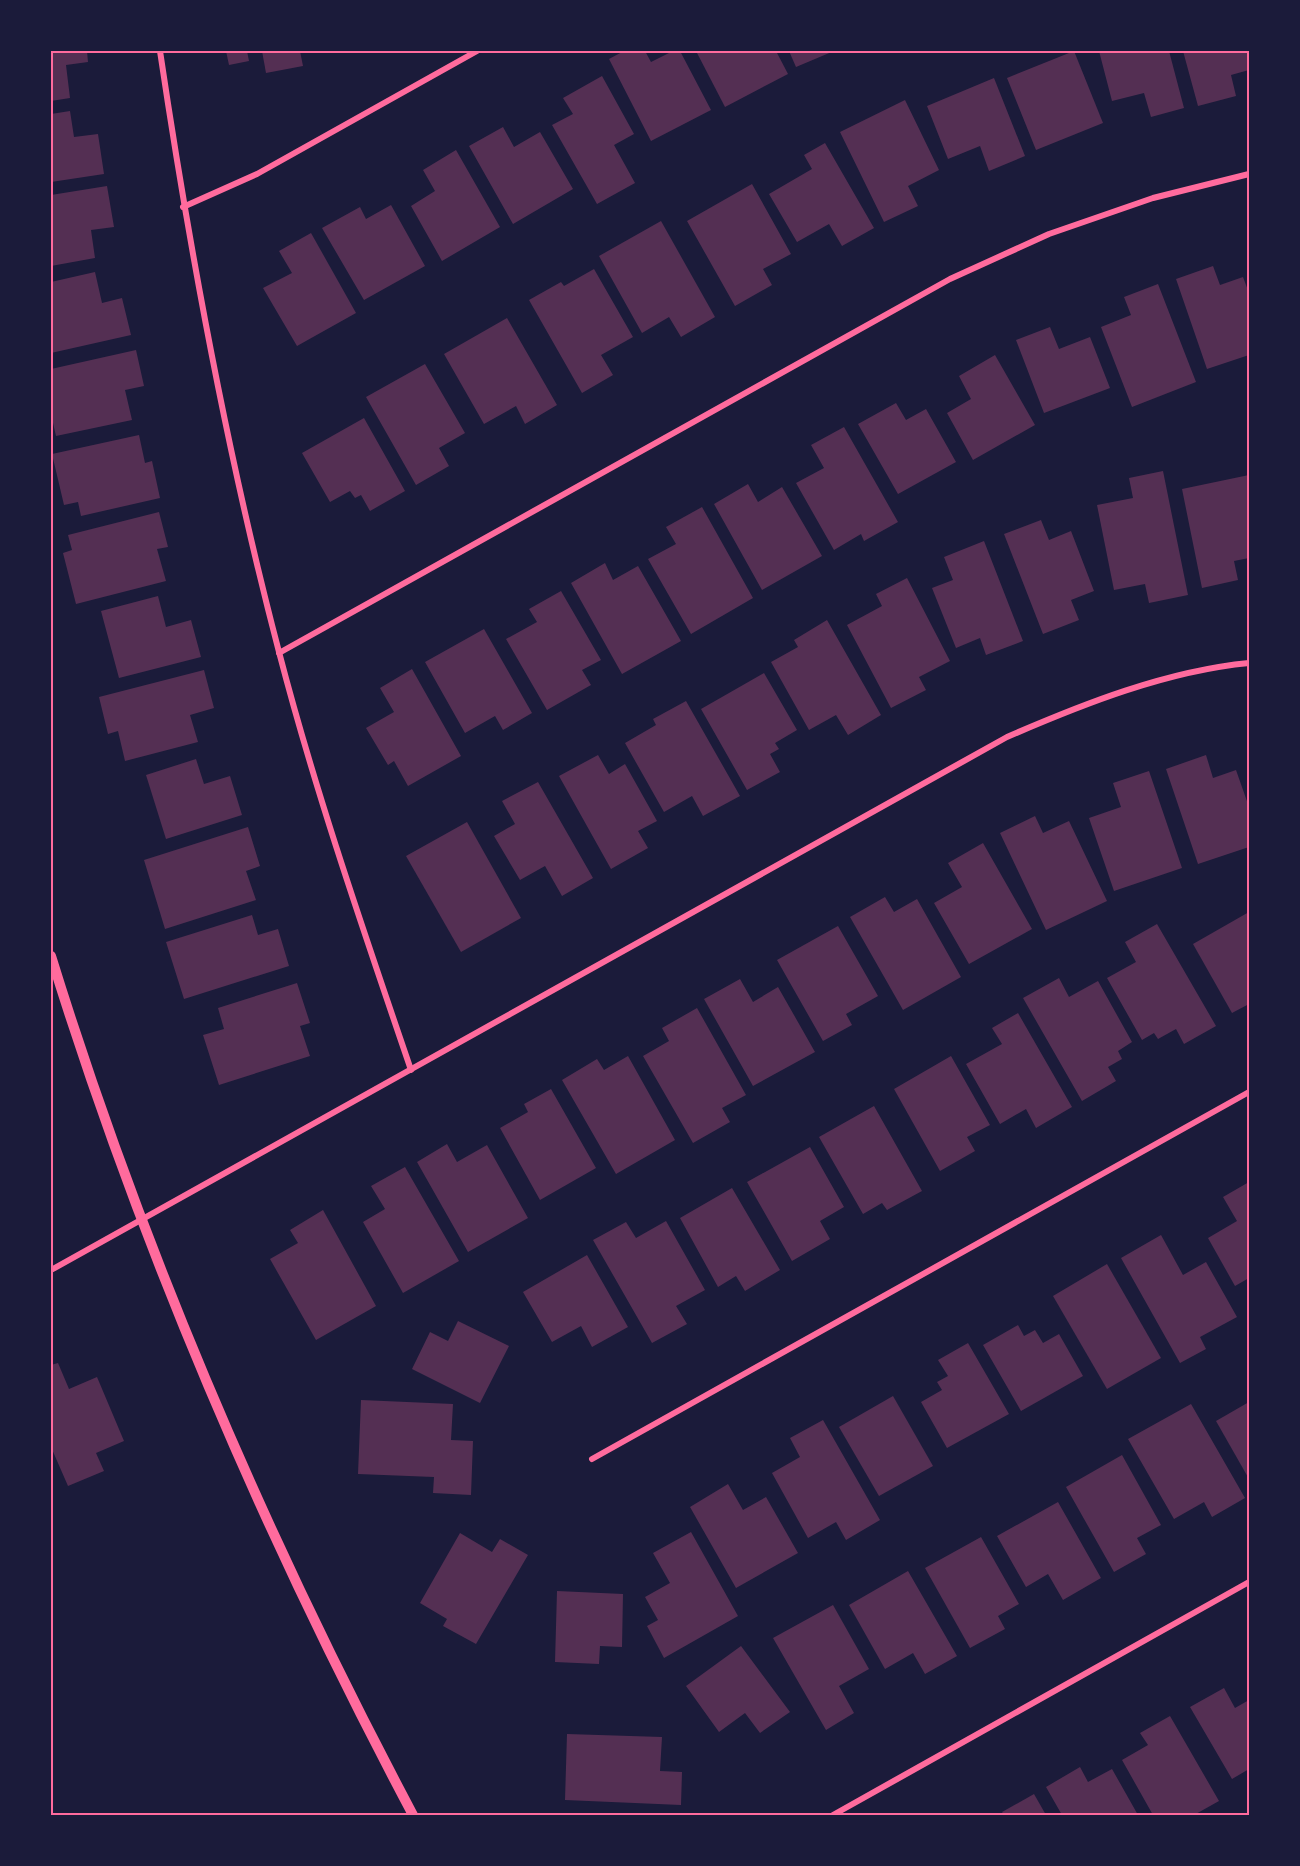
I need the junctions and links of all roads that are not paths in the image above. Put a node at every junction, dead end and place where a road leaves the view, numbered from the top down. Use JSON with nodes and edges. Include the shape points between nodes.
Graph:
{"nodes":[{"id":1,"x":160,"y":51,"type":"edge"},
{"id":2,"x":477,"y":51,"type":"edge"},
{"id":3,"x":1249,"y":174,"type":"edge"},
{"id":4,"x":183,"y":207,"type":"junction"},
{"id":5,"x":279,"y":653,"type":"junction"},
{"id":6,"x":1249,"y":663,"type":"edge"},
{"id":7,"x":51,"y":956,"type":"edge"},
{"id":8,"x":411,"y":1070,"type":"junction"},
{"id":9,"x":1249,"y":1092,"type":"edge"},
{"id":10,"x":142,"y":1221,"type":"junction"},
{"id":11,"x":51,"y":1270,"type":"edge"},
{"id":12,"x":592,"y":1459,"type":"dead end"},
{"id":13,"x":1249,"y":1582,"type":"edge"},
{"id":14,"x":413,"y":1815,"type":"edge"},
{"id":15,"x":833,"y":1815,"type":"edge"}],
"edges":[{"from":1,"to":4,"type":"street"},
{"from":2,"to":4,"type":"street","via":[[257,174]]},
{"from":3,"to":5,"type":"street","via":[[1153,198],[1049,234],[950,279]]},
{"from":4,"to":5,"type":"street","via":[[221,408]]},
{"from":5,"to":8,"type":"street","via":[[336,847]]},
{"from":6,"to":8,"type":"street","via":[[1141,686],[1007,737]]},
{"from":7,"to":10,"type":"street"},
{"from":8,"to":10,"type":"street"},
{"from":9,"to":12,"type":"street"},
{"from":10,"to":11,"type":"street"},
{"from":10,"to":14,"type":"street","via":[[279,1548]]},
{"from":13,"to":15,"type":"street"}]}
